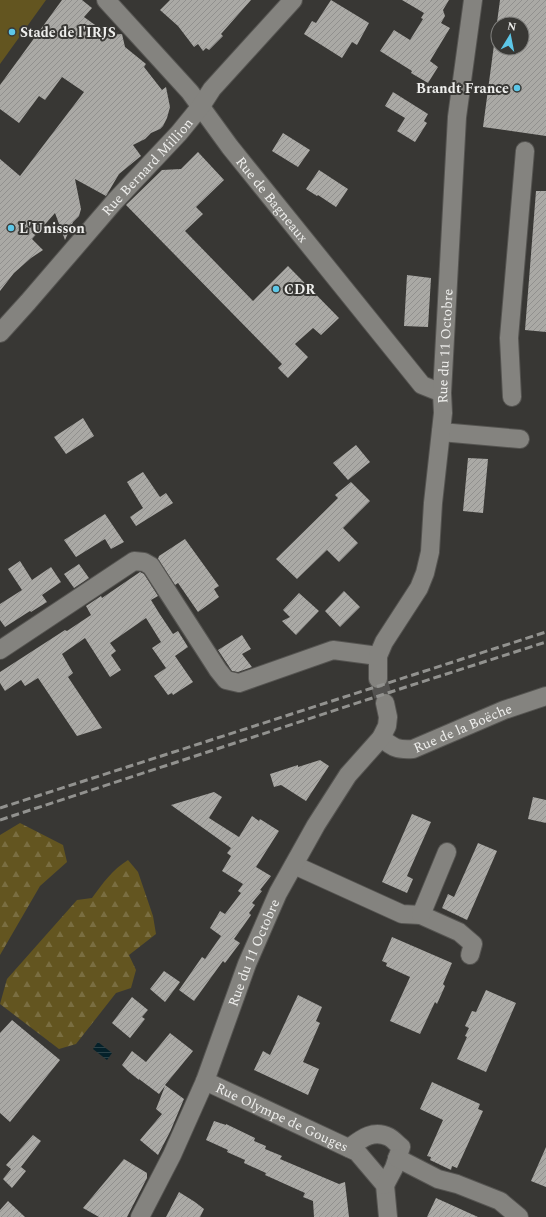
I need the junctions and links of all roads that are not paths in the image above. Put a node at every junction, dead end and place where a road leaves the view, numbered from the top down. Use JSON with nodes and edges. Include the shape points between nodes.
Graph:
{"nodes":[{"id":1,"x":106,"y":0,"type":"edge"},
{"id":2,"x":293,"y":0,"type":"edge"},
{"id":3,"x":473,"y":0,"type":"edge"},
{"id":4,"x":202,"y":106,"type":"junction"},
{"id":5,"x":525,"y":150,"type":"dead end"},
{"id":6,"x":0,"y":333,"type":"edge"},
{"id":7,"x":442,"y":393,"type":"junction"},
{"id":8,"x":512,"y":397,"type":"dead end"},
{"id":9,"x":441,"y":432,"type":"junction"},
{"id":10,"x":520,"y":439,"type":"dead end"},
{"id":11,"x":0,"y":650,"type":"edge"},
{"id":12,"x":378,"y":656,"type":"junction"},
{"id":13,"x":378,"y":679,"type":"tunnel mouth"},
{"id":14,"x":546,"y":696,"type":"edge"},
{"id":15,"x":385,"y":703,"type":"tunnel mouth"},
{"id":16,"x":381,"y":738,"type":"junction"},
{"id":17,"x":447,"y":852,"type":"dead end"},
{"id":18,"x":294,"y":866,"type":"junction"},
{"id":19,"x":421,"y":916,"type":"junction"},
{"id":20,"x":470,"y":955,"type":"dead end"},
{"id":21,"x":205,"y":1081,"type":"junction"},
{"id":22,"x":349,"y":1148,"type":"junction"},
{"id":23,"x":397,"y":1158,"type":"junction"},
{"id":24,"x":385,"y":1185,"type":"junction"},
{"id":25,"x":140,"y":1217,"type":"edge"},
{"id":26,"x":388,"y":1217,"type":"edge"},
{"id":27,"x":519,"y":1217,"type":"edge"}],
"edges":[{"from":1,"to":4,"type":"street","name":"Rue de Bagneaux"},
{"from":2,"to":4,"type":"street","name":"Rue Bernard Million","via":[[212,89]]},
{"from":3,"to":7,"type":"street","name":"Rue du 11 Octobre","via":[[458,117]]},
{"from":4,"to":6,"type":"street","name":"Rue Bernard Million"},
{"from":4,"to":7,"type":"street","name":"Rue de Bagneaux","via":[[230,147],[422,385]]},
{"from":5,"to":8,"type":"street","via":[[510,338]]},
{"from":7,"to":9,"type":"street","name":"Rue du 11 Octobre"},
{"from":9,"to":10,"type":"street"},
{"from":9,"to":12,"type":"street","name":"Rue du 11 Octobre","via":[[430,552],[425,573],[419,588],[384,642]]},
{"from":11,"to":12,"type":"street","via":[[134,561],[152,566],[226,680],[239,683],[333,650]]},
{"from":12,"to":13,"type":"street","name":"Rue du 11 Octobre"},
{"from":14,"to":16,"type":"street","name":"Rue de la Boëche","via":[[504,710],[413,749],[393,747]]},
{"from":15,"to":16,"type":"street","name":"Rue du 11 Octobre","via":[[387,726]]},
{"from":16,"to":18,"type":"street","name":"Rue du 11 Octobre","via":[[348,775],[316,825]]},
{"from":17,"to":19,"type":"street"},
{"from":18,"to":19,"type":"street","via":[[402,914]]},
{"from":18,"to":21,"type":"street","name":"Rue du 11 Octobre","via":[[278,893],[247,964]]},
{"from":19,"to":20,"type":"street","via":[[459,932],[473,944]]},
{"from":21,"to":22,"type":"street","name":"Rue Olympe de Gouges"},
{"from":21,"to":25,"type":"street","name":"Rue du 11 Octobre","via":[[172,1155]]},
{"from":22,"to":23,"type":"street","via":[[374,1133],[389,1137],[401,1147]]},
{"from":22,"to":24,"type":"street","name":"Rue Olympe de Gouges","via":[[357,1152]]},
{"from":23,"to":24,"type":"street"},
{"from":23,"to":27,"type":"street","via":[[438,1179],[500,1201]]},
{"from":24,"to":26,"type":"street"}]}
